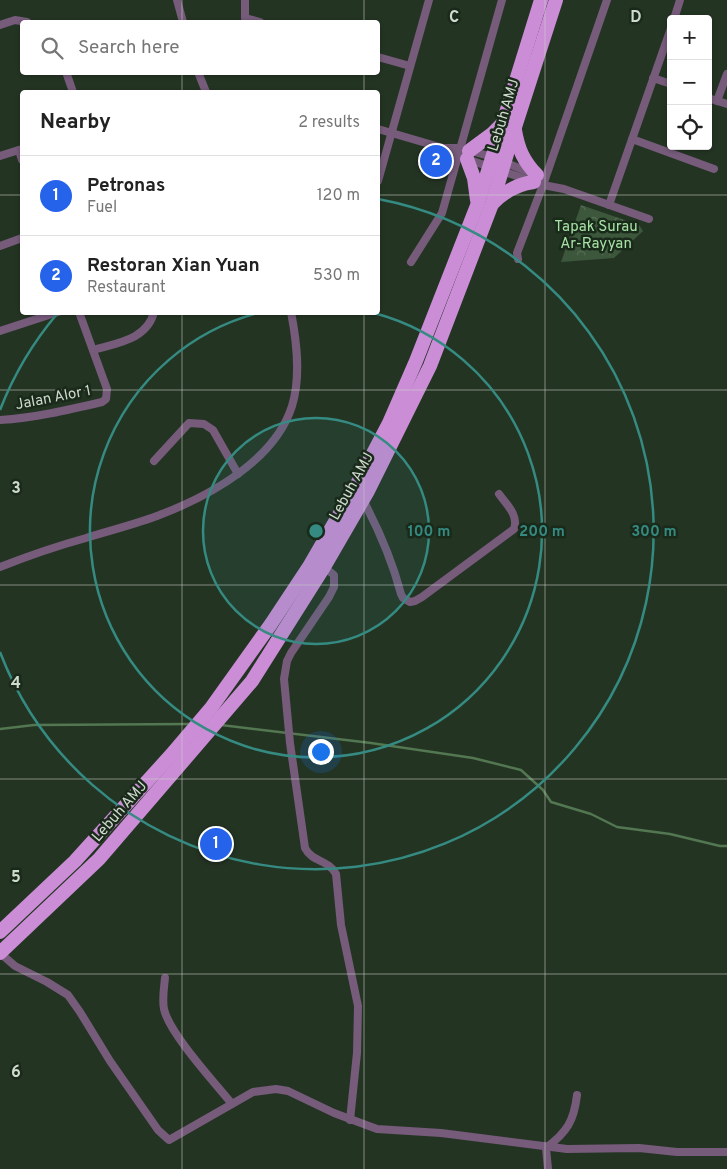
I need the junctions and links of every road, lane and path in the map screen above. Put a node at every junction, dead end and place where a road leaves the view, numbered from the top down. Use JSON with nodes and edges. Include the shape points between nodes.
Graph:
{"nodes":[{"id":1,"x":177,"y":0,"type":"edge"},
{"id":2,"x":245,"y":0,"type":"edge"},
{"id":3,"x":502,"y":0,"type":"edge"},
{"id":4,"x":540,"y":0,"type":"edge"},
{"id":5,"x":556,"y":0,"type":"edge"},
{"id":6,"x":607,"y":0,"type":"edge"},
{"id":7,"x":680,"y":0,"type":"edge"},
{"id":8,"x":427,"y":1,"type":"edge"},
{"id":9,"x":675,"y":15,"type":"edge"},
{"id":10,"x":182,"y":20,"type":"edge"},
{"id":11,"x":252,"y":20,"type":"edge"},
{"id":12,"x":20,"y":21,"type":"edge"},
{"id":13,"x":0,"y":25,"type":"edge"},
{"id":14,"x":667,"y":39,"type":"edge"},
{"id":15,"x":380,"y":58,"type":"edge"},
{"id":16,"x":410,"y":66,"type":"junction"},
{"id":17,"x":727,"y":74,"type":"edge"},
{"id":18,"x":67,"y":75,"type":"edge"},
{"id":19,"x":199,"y":75,"type":"edge"},
{"id":20,"x":653,"y":78,"type":"junction"},
{"id":21,"x":667,"y":83,"type":"edge"},
{"id":22,"x":72,"y":90,"type":"edge"},
{"id":23,"x":205,"y":90,"type":"edge"},
{"id":24,"x":712,"y":99,"type":"edge"},
{"id":25,"x":717,"y":101,"type":"junction"},
{"id":26,"x":727,"y":104,"type":"edge"},
{"id":27,"x":508,"y":126,"type":"junction"},
{"id":28,"x":380,"y":130,"type":"edge"},
{"id":29,"x":391,"y":133,"type":"junction"},
{"id":30,"x":632,"y":139,"type":"junction"},
{"id":31,"x":20,"y":149,"type":"edge"},
{"id":32,"x":464,"y":154,"type":"junction"},
{"id":33,"x":0,"y":156,"type":"edge"},
{"id":34,"x":498,"y":164,"type":"junction"},
{"id":35,"x":714,"y":169,"type":"dead end"},
{"id":36,"x":380,"y":174,"type":"edge"},
{"id":37,"x":540,"y":180,"type":"junction"},
{"id":38,"x":478,"y":203,"type":"junction"},
{"id":39,"x":492,"y":204,"type":"junction"},
{"id":40,"x":609,"y":205,"type":"junction"},
{"id":41,"x":649,"y":220,"type":"dead end"},
{"id":42,"x":20,"y":239,"type":"edge"},
{"id":43,"x":0,"y":246,"type":"edge"},
{"id":44,"x":518,"y":259,"type":"dead end"},
{"id":45,"x":411,"y":262,"type":"dead end"},
{"id":46,"x":49,"y":315,"type":"edge"},
{"id":47,"x":80,"y":315,"type":"edge"},
{"id":48,"x":153,"y":315,"type":"edge"},
{"id":49,"x":291,"y":315,"type":"edge"},
{"id":50,"x":0,"y":332,"type":"edge"},
{"id":51,"x":93,"y":350,"type":"junction"},
{"id":52,"x":0,"y":420,"type":"edge"},
{"id":53,"x":154,"y":461,"type":"dead end"},
{"id":54,"x":238,"y":474,"type":"junction"},
{"id":55,"x":499,"y":494,"type":"dead end"},
{"id":56,"x":363,"y":500,"type":"junction"},
{"id":57,"x":324,"y":567,"type":"junction"},
{"id":58,"x":0,"y":568,"type":"edge"},
{"id":59,"x":217,"y":711,"type":"junction"},
{"id":60,"x":0,"y":932,"type":"edge"},
{"id":61,"x":0,"y":953,"type":"edge"},
{"id":62,"x":165,"y":978,"type":"dead end"},
{"id":63,"x":577,"y":1095,"type":"dead end"},
{"id":64,"x":232,"y":1104,"type":"junction"},
{"id":65,"x":350,"y":1120,"type":"junction"},
{"id":66,"x":546,"y":1148,"type":"junction"},
{"id":67,"x":727,"y":1152,"type":"edge"},
{"id":68,"x":548,"y":1169,"type":"edge"}],
"edges":[{"from":1,"to":10,"type":"street"},
{"from":2,"to":11,"type":"street","via":[[245,18]]},
{"from":3,"to":32,"type":"street"},
{"from":4,"to":27,"type":"highway","name":"Lebuh AMJ"},
{"from":5,"to":27,"type":"highway","name":"Lebuh AMJ"},
{"from":6,"to":37,"type":"street"},
{"from":7,"to":9,"type":"street"},
{"from":8,"to":16,"type":"street"},
{"from":12,"to":13,"type":"street"},
{"from":14,"to":20,"type":"street"},
{"from":15,"to":16,"type":"street"},
{"from":16,"to":29,"type":"street"},
{"from":17,"to":25,"type":"street"},
{"from":18,"to":22,"type":"street"},
{"from":19,"to":23,"type":"street"},
{"from":20,"to":21,"type":"street"},
{"from":20,"to":30,"type":"street"},
{"from":24,"to":25,"type":"street"},
{"from":25,"to":26,"type":"street"},
{"from":27,"to":32,"type":"highway"},
{"from":27,"to":34,"type":"highway","name":"Lebuh AMJ"},
{"from":27,"to":37,"type":"highway","via":[[526,164]]},
{"from":28,"to":29,"type":"street"},
{"from":29,"to":32,"type":"street"},
{"from":29,"to":36,"type":"street"},
{"from":30,"to":35,"type":"street"},
{"from":30,"to":40,"type":"street"},
{"from":31,"to":33,"type":"street"},
{"from":32,"to":34,"type":"street"},
{"from":32,"to":38,"type":"highway","via":[[474,178]]},
{"from":32,"to":45,"type":"street","via":[[442,213]]},
{"from":34,"to":37,"type":"street"},
{"from":34,"to":38,"type":"highway","name":"Lebuh AMJ"},
{"from":34,"to":39,"type":"highway","name":"Lebuh AMJ"},
{"from":37,"to":39,"type":"highway","via":[[511,188]]},
{"from":37,"to":40,"type":"street"},
{"from":37,"to":44,"type":"street","via":[[517,253]]},
{"from":38,"to":59,"type":"highway","name":"Lebuh AMJ","via":[[416,361],[357,484],[310,565]]},
{"from":39,"to":56,"type":"highway","name":"Lebuh AMJ","via":[[430,366]]},
{"from":40,"to":41,"type":"street"},
{"from":42,"to":43,"type":"street"},
{"from":46,"to":50,"type":"street"},
{"from":47,"to":51,"type":"street"},
{"from":48,"to":51,"type":"street","via":[[148,325],[132,339]]},
{"from":49,"to":54,"type":"street","via":[[297,361],[292,405],[271,445]]},
{"from":51,"to":52,"type":"street","name":"Jalan Alor 1","via":[[107,389],[106,399],[45,414]]},
{"from":53,"to":54,"type":"street","via":[[189,423],[204,424],[213,430]]},
{"from":54,"to":58,"type":"street","via":[[162,514],[30,555]]},
{"from":55,"to":56,"type":"street","via":[[514,516],[514,529],[416,601],[410,602],[401,594],[388,551]]},
{"from":56,"to":57,"type":"highway","name":"Lebuh AMJ"},
{"from":57,"to":59,"type":"highway","name":"Lebuh AMJ","via":[[252,681]]},
{"from":57,"to":65,"type":"street","via":[[334,575],[334,586],[291,653],[284,679],[305,848],[308,854],[333,868],[336,874],[342,930],[356,993],[359,1023]]},
{"from":59,"to":60,"type":"highway","name":"Lebuh AMJ","via":[[193,729],[75,861]]},
{"from":59,"to":61,"type":"highway","name":"Lebuh AMJ","via":[[207,733],[100,859]]},
{"from":61,"to":64,"type":"street","via":[[15,966],[68,995],[158,1130],[169,1140]]},
{"from":62,"to":64,"type":"street","via":[[163,1000],[167,1019]]},
{"from":63,"to":66,"type":"street","via":[[570,1123],[562,1136]]},
{"from":64,"to":65,"type":"street","via":[[253,1092],[276,1089],[288,1091]]},
{"from":65,"to":66,"type":"street","via":[[378,1129],[441,1133]]},
{"from":66,"to":67,"type":"street"},
{"from":66,"to":68,"type":"street"}]}
